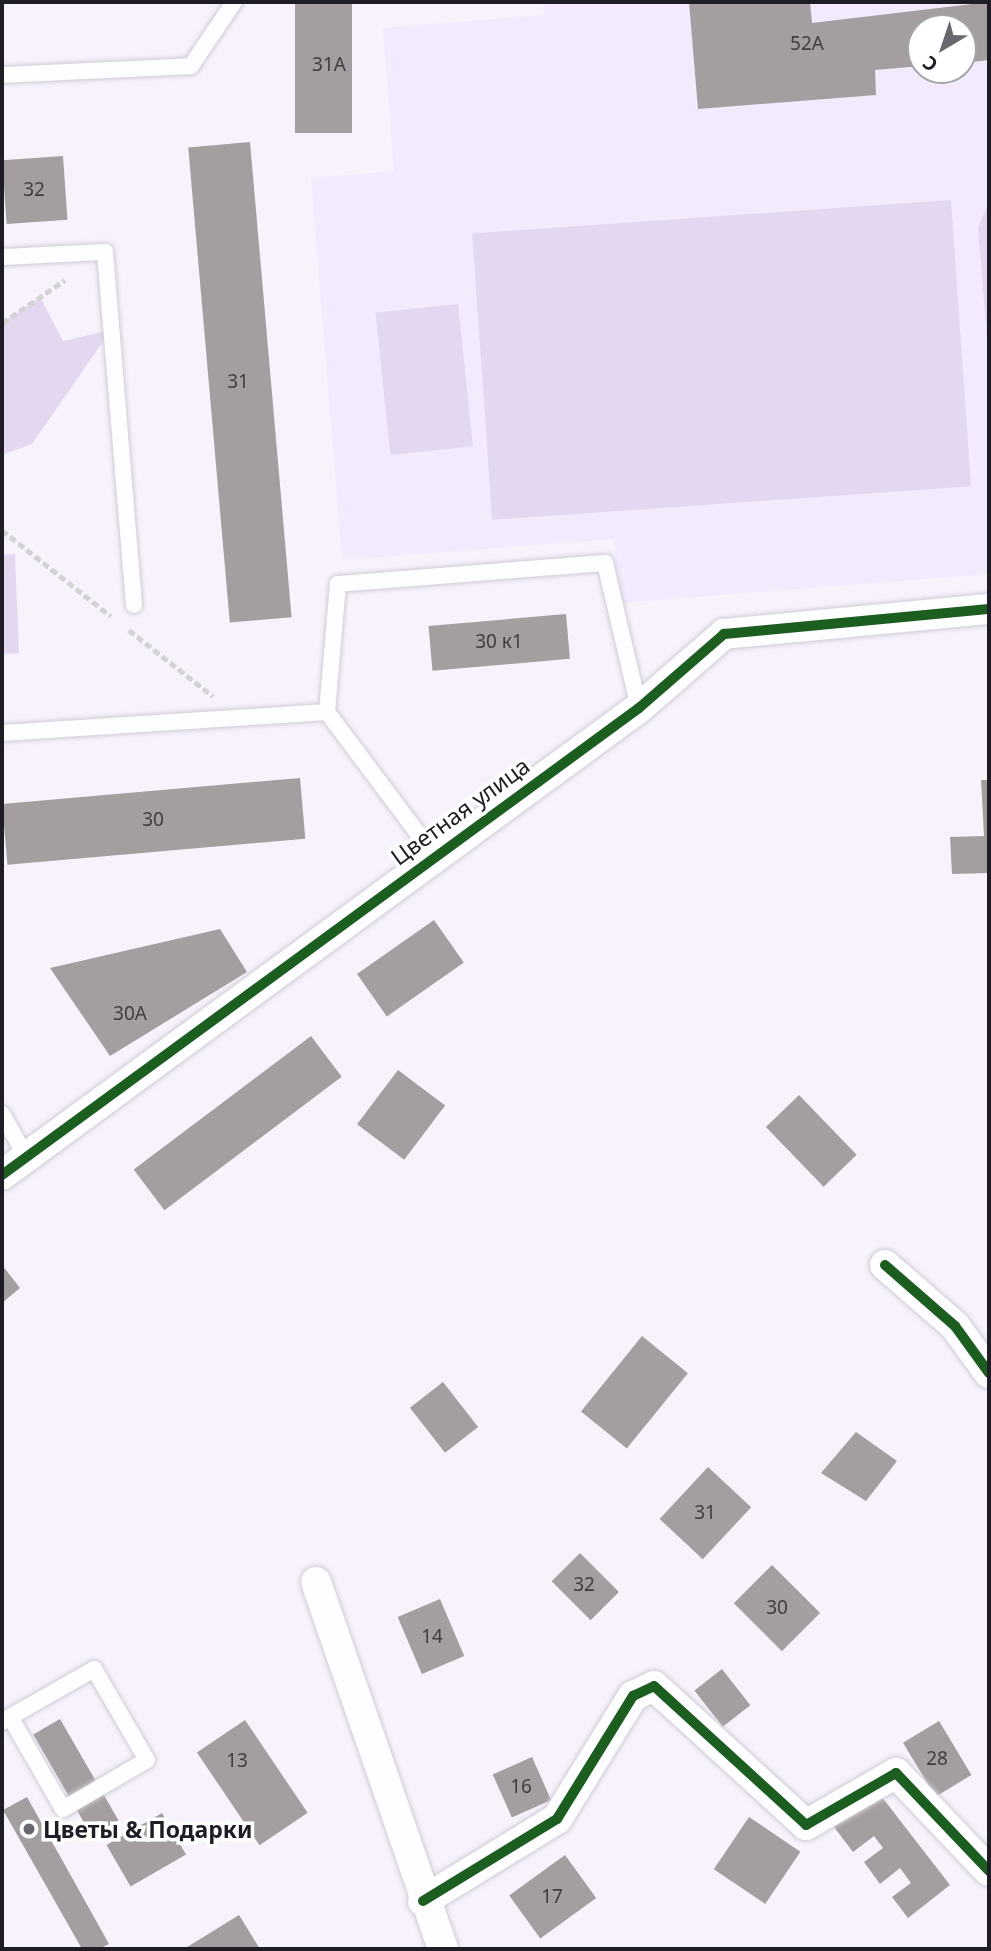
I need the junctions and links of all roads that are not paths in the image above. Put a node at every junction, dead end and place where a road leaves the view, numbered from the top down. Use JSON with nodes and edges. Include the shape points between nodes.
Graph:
{"nodes":[{"id":1,"x":234,"y":2,"type":"edge"},
{"id":2,"x":2,"y":75,"type":"edge"},
{"id":3,"x":2,"y":257,"type":"edge"},
{"id":4,"x":134,"y":605,"type":"dead end"},
{"id":5,"x":989,"y":610,"type":"edge"},
{"id":6,"x":639,"y":708,"type":"junction"},
{"id":7,"x":327,"y":712,"type":"junction"},
{"id":8,"x":2,"y":733,"type":"edge"},
{"id":9,"x":434,"y":855,"type":"junction"},
{"id":10,"x":2,"y":1114,"type":"edge"},
{"id":11,"x":28,"y":1160,"type":"junction"},
{"id":12,"x":2,"y":1175,"type":"edge"},
{"id":13,"x":885,"y":1265,"type":"dead end"},
{"id":14,"x":989,"y":1373,"type":"edge"},
{"id":15,"x":316,"y":1582,"type":"dead end"},
{"id":16,"x":6,"y":1720,"type":"edge"},
{"id":17,"x":989,"y":1871,"type":"edge"},
{"id":18,"x":423,"y":1901,"type":"junction"},
{"id":19,"x":443,"y":1949,"type":"edge"}],
"edges":[{"from":1,"to":2,"type":"lane","via":[[191,66]]},
{"from":3,"to":4,"type":"lane","via":[[105,252]]},
{"from":5,"to":6,"type":"street","name":"Цветная улица","via":[[724,634]]},
{"from":6,"to":7,"type":"lane","via":[[605,563],[338,584]]},
{"from":6,"to":9,"type":"street","name":"Цветная улица"},
{"from":7,"to":8,"type":"lane"},
{"from":7,"to":9,"type":"lane"},
{"from":9,"to":11,"type":"street","name":"Цветная улица"},
{"from":10,"to":11,"type":"lane"},
{"from":11,"to":12,"type":"street","name":"Цветная улица"},
{"from":13,"to":14,"type":"street","via":[[956,1326]]},
{"from":15,"to":18,"type":"street"},
{"from":16,"to":16,"type":"lane","via":[[63,1809],[147,1760],[94,1669]]},
{"from":17,"to":18,"type":"street","via":[[896,1773],[806,1825],[654,1686],[633,1696],[557,1819]]},
{"from":18,"to":19,"type":"street"}]}
